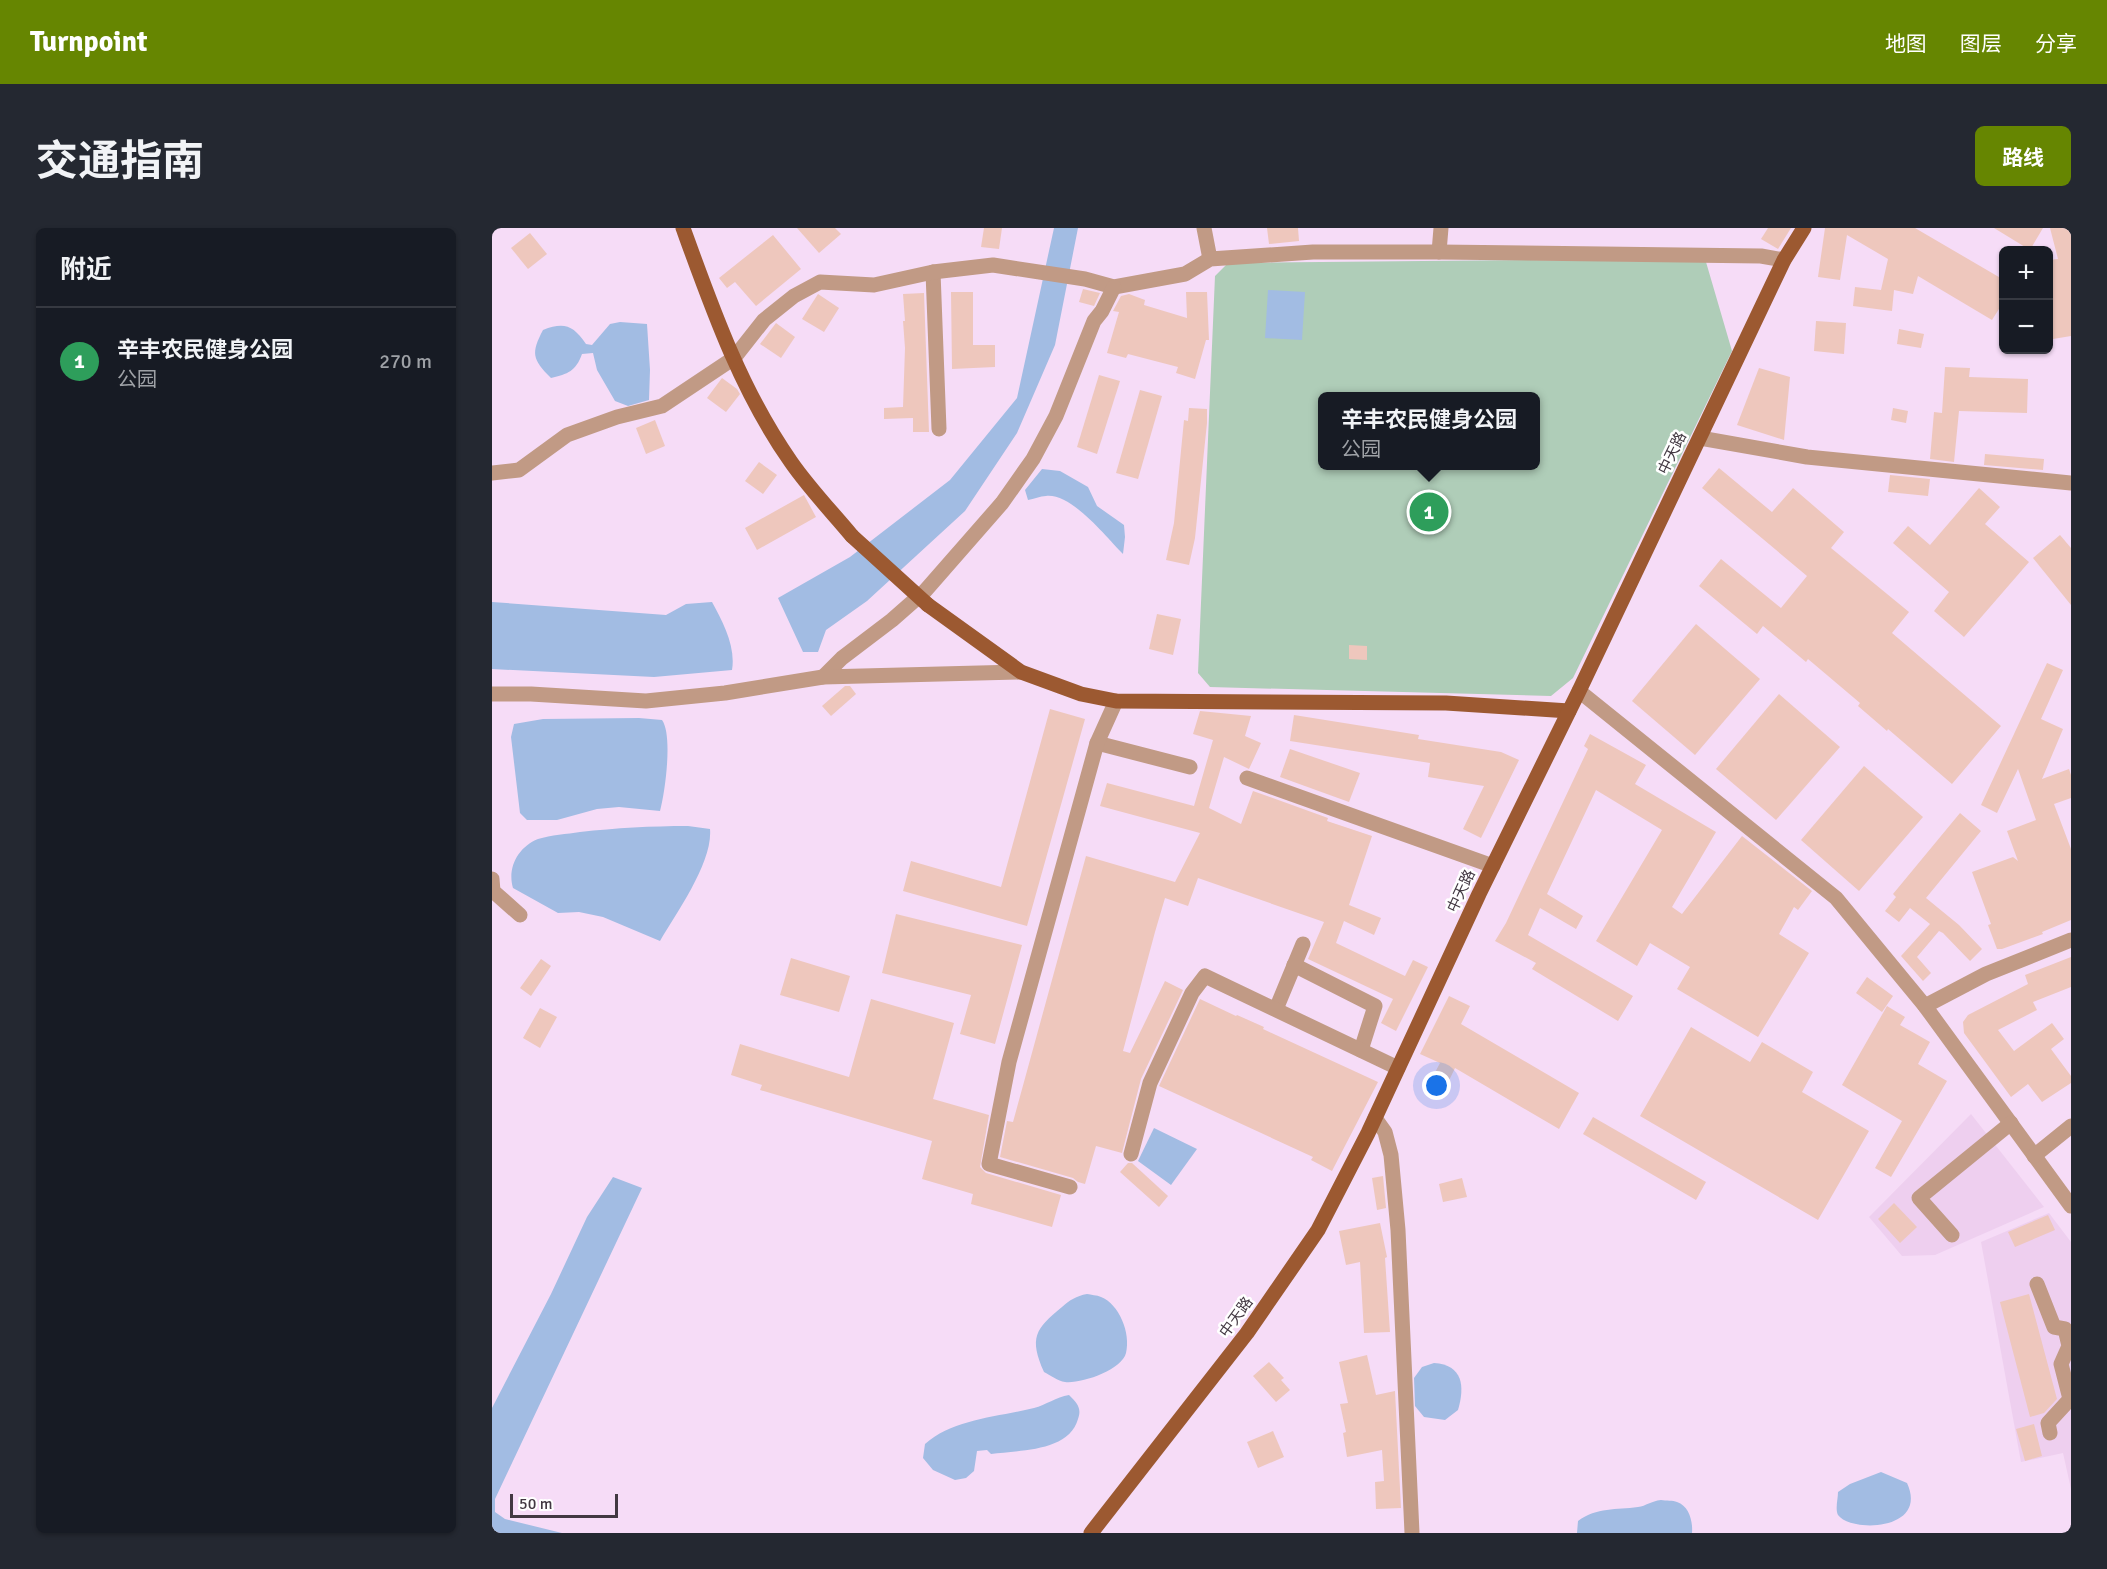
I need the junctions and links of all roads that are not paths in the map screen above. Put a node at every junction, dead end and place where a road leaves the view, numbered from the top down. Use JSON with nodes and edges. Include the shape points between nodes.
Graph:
{"nodes":[{"id":1,"x":684,"y":228,"type":"edge"},
{"id":2,"x":1204,"y":228,"type":"edge"},
{"id":3,"x":1441,"y":228,"type":"edge"},
{"id":4,"x":1804,"y":228,"type":"edge"},
{"id":5,"x":1439,"y":252,"type":"junction"},
{"id":6,"x":1210,"y":259,"type":"junction"},
{"id":7,"x":1784,"y":260,"type":"junction"},
{"id":8,"x":933,"y":272,"type":"junction"},
{"id":9,"x":1114,"y":287,"type":"junction"},
{"id":10,"x":734,"y":358,"type":"junction"},
{"id":11,"x":939,"y":429,"type":"dead end"},
{"id":12,"x":1700,"y":438,"type":"junction"},
{"id":13,"x":492,"y":473,"type":"edge"},
{"id":14,"x":2071,"y":483,"type":"edge"},
{"id":15,"x":1021,"y":672,"type":"junction"},
{"id":16,"x":823,"y":677,"type":"junction"},
{"id":17,"x":1579,"y":692,"type":"junction"},
{"id":18,"x":492,"y":694,"type":"edge"},
{"id":19,"x":1116,"y":701,"type":"junction"},
{"id":20,"x":1569,"y":711,"type":"junction"},
{"id":21,"x":1097,"y":743,"type":"junction"},
{"id":22,"x":1190,"y":767,"type":"dead end"},
{"id":23,"x":1247,"y":778,"type":"dead end"},
{"id":24,"x":1493,"y":866,"type":"junction"},
{"id":25,"x":492,"y":888,"type":"edge"},
{"id":26,"x":520,"y":915,"type":"dead end"},
{"id":27,"x":2071,"y":940,"type":"edge"},
{"id":28,"x":1303,"y":944,"type":"dead end"},
{"id":29,"x":1294,"y":965,"type":"junction"},
{"id":30,"x":1925,"y":1006,"type":"junction"},
{"id":31,"x":1276,"y":1009,"type":"junction"},
{"id":32,"x":1361,"y":1050,"type":"junction"},
{"id":33,"x":1398,"y":1068,"type":"junction"},
{"id":34,"x":1375,"y":1119,"type":"junction"},
{"id":35,"x":2011,"y":1124,"type":"junction"},
{"id":36,"x":2071,"y":1126,"type":"edge"},
{"id":37,"x":1131,"y":1154,"type":"dead end"},
{"id":38,"x":2034,"y":1155,"type":"junction"},
{"id":39,"x":1070,"y":1187,"type":"dead end"},
{"id":40,"x":2071,"y":1206,"type":"edge"},
{"id":41,"x":1952,"y":1235,"type":"dead end"},
{"id":42,"x":2037,"y":1284,"type":"dead end"},
{"id":43,"x":2069,"y":1338,"type":"edge"},
{"id":44,"x":2050,"y":1433,"type":"dead end"},
{"id":45,"x":1091,"y":1533,"type":"edge"},
{"id":46,"x":1412,"y":1533,"type":"edge"}],
"edges":[{"from":1,"to":10,"type":"main road"},
{"from":2,"to":6,"type":"street"},
{"from":3,"to":5,"type":"street"},
{"from":4,"to":7,"type":"main road","name":"中天路"},
{"from":5,"to":6,"type":"street","via":[[1313,252]]},
{"from":5,"to":7,"type":"street","via":[[1761,256]]},
{"from":6,"to":9,"type":"street","via":[[1185,274]]},
{"from":7,"to":12,"type":"main road","name":"中天路"},
{"from":8,"to":9,"type":"street","via":[[993,265]]},
{"from":8,"to":10,"type":"street","via":[[874,285],[813,285],[764,320]]},
{"from":8,"to":11,"type":"street"},
{"from":9,"to":16,"type":"street","via":[[1094,321],[1052,425],[1002,503],[925,591]]},
{"from":10,"to":13,"type":"street","via":[[662,406],[567,435],[519,470]]},
{"from":10,"to":15,"type":"main road","bridge":true,"via":[[759,412],[791,463],[852,536],[928,605]]},
{"from":12,"to":14,"type":"street","via":[[1807,457]]},
{"from":12,"to":17,"type":"main road","name":"中天路"},
{"from":15,"to":16,"type":"street"},
{"from":15,"to":19,"type":"main road","via":[[1081,694]]},
{"from":16,"to":18,"type":"street","via":[[646,701]]},
{"from":17,"to":20,"type":"main road","name":"中天路"},
{"from":17,"to":30,"type":"street","via":[[1836,898]]},
{"from":19,"to":20,"type":"main road","via":[[1446,703]]},
{"from":19,"to":21,"type":"street"},
{"from":20,"to":24,"type":"main road","name":"中天路"},
{"from":21,"to":22,"type":"street"},
{"from":21,"to":39,"type":"street","via":[[1009,1062],[989,1164]]},
{"from":23,"to":24,"type":"street"},
{"from":24,"to":33,"type":"main road","name":"中天路"},
{"from":25,"to":26,"type":"street"},
{"from":27,"to":30,"type":"street","via":[[1986,974]]},
{"from":28,"to":29,"type":"street"},
{"from":29,"to":31,"type":"street"},
{"from":29,"to":32,"type":"street","via":[[1375,1006]]},
{"from":30,"to":35,"type":"street"},
{"from":31,"to":32,"type":"street"},
{"from":31,"to":37,"type":"street","via":[[1205,976],[1192,993],[1150,1083]]},
{"from":32,"to":33,"type":"street"},
{"from":33,"to":34,"type":"main road","name":"中天路"},
{"from":34,"to":45,"type":"main road","name":"中天路","via":[[1312,1239],[1247,1334]]},
{"from":34,"to":46,"type":"street","via":[[1385,1132],[1391,1155],[1398,1230]]},
{"from":35,"to":38,"type":"street"},
{"from":35,"to":41,"type":"street","via":[[1919,1198]]},
{"from":36,"to":38,"type":"street"},
{"from":38,"to":40,"type":"street"},
{"from":42,"to":43,"type":"street","via":[[2054,1327],[2065,1329]]},
{"from":43,"to":44,"type":"street","via":[[2061,1364],[2070,1399],[2048,1423]]}]}
